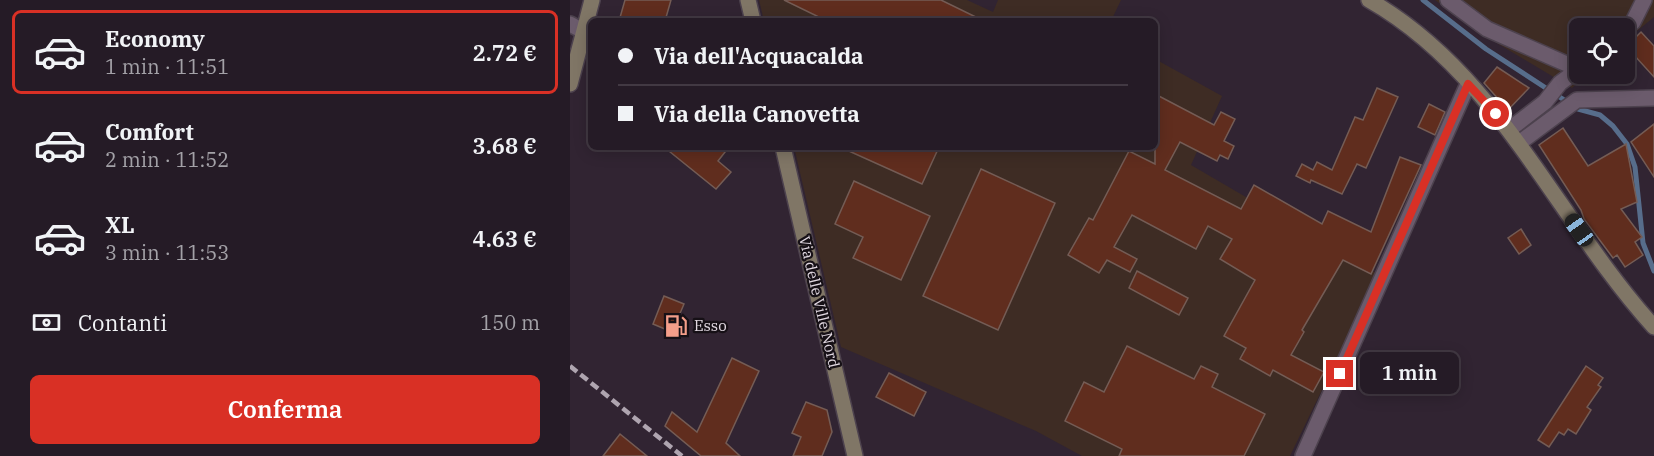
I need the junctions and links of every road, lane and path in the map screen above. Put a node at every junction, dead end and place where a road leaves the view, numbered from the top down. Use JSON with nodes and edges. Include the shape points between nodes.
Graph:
{"nodes":[{"id":1,"x":592,"y":0,"type":"edge"},
{"id":2,"x":748,"y":0,"type":"edge"},
{"id":3,"x":1369,"y":0,"type":"edge"},
{"id":4,"x":1448,"y":0,"type":"edge"},
{"id":5,"x":1644,"y":0,"type":"edge"},
{"id":6,"x":752,"y":18,"type":"edge"},
{"id":7,"x":1635,"y":18,"type":"edge"},
{"id":8,"x":577,"y":28,"type":"edge"},
{"id":9,"x":1569,"y":64,"type":"edge"},
{"id":10,"x":1569,"y":76,"type":"edge"},
{"id":11,"x":570,"y":84,"type":"edge"},
{"id":12,"x":1468,"y":84,"type":"junction"},
{"id":13,"x":1654,"y":98,"type":"edge"},
{"id":14,"x":1509,"y":129,"type":"junction"},
{"id":15,"x":1519,"y":143,"type":"junction"},
{"id":16,"x":784,"y":150,"type":"edge"},
{"id":17,"x":1654,"y":327,"type":"edge"},
{"id":18,"x":855,"y":456,"type":"edge"},
{"id":19,"x":1303,"y":456,"type":"edge"}],
"edges":[{"from":1,"to":8,"type":"street"},
{"from":2,"to":6,"type":"street"},
{"from":3,"to":12,"type":"street","via":[[1436,47]]},
{"from":4,"to":9,"type":"street","via":[[1486,29]]},
{"from":5,"to":7,"type":"street"},
{"from":8,"to":11,"type":"street"},
{"from":10,"to":14,"type":"street","via":[[1545,102]]},
{"from":12,"to":14,"type":"street"},
{"from":12,"to":19,"type":"street"},
{"from":13,"to":15,"type":"street","via":[[1571,105]]},
{"from":14,"to":15,"type":"street"},
{"from":15,"to":17,"type":"street","via":[[1622,291]]},
{"from":16,"to":18,"type":"street","name":"Via delle Ville Nord"}]}
